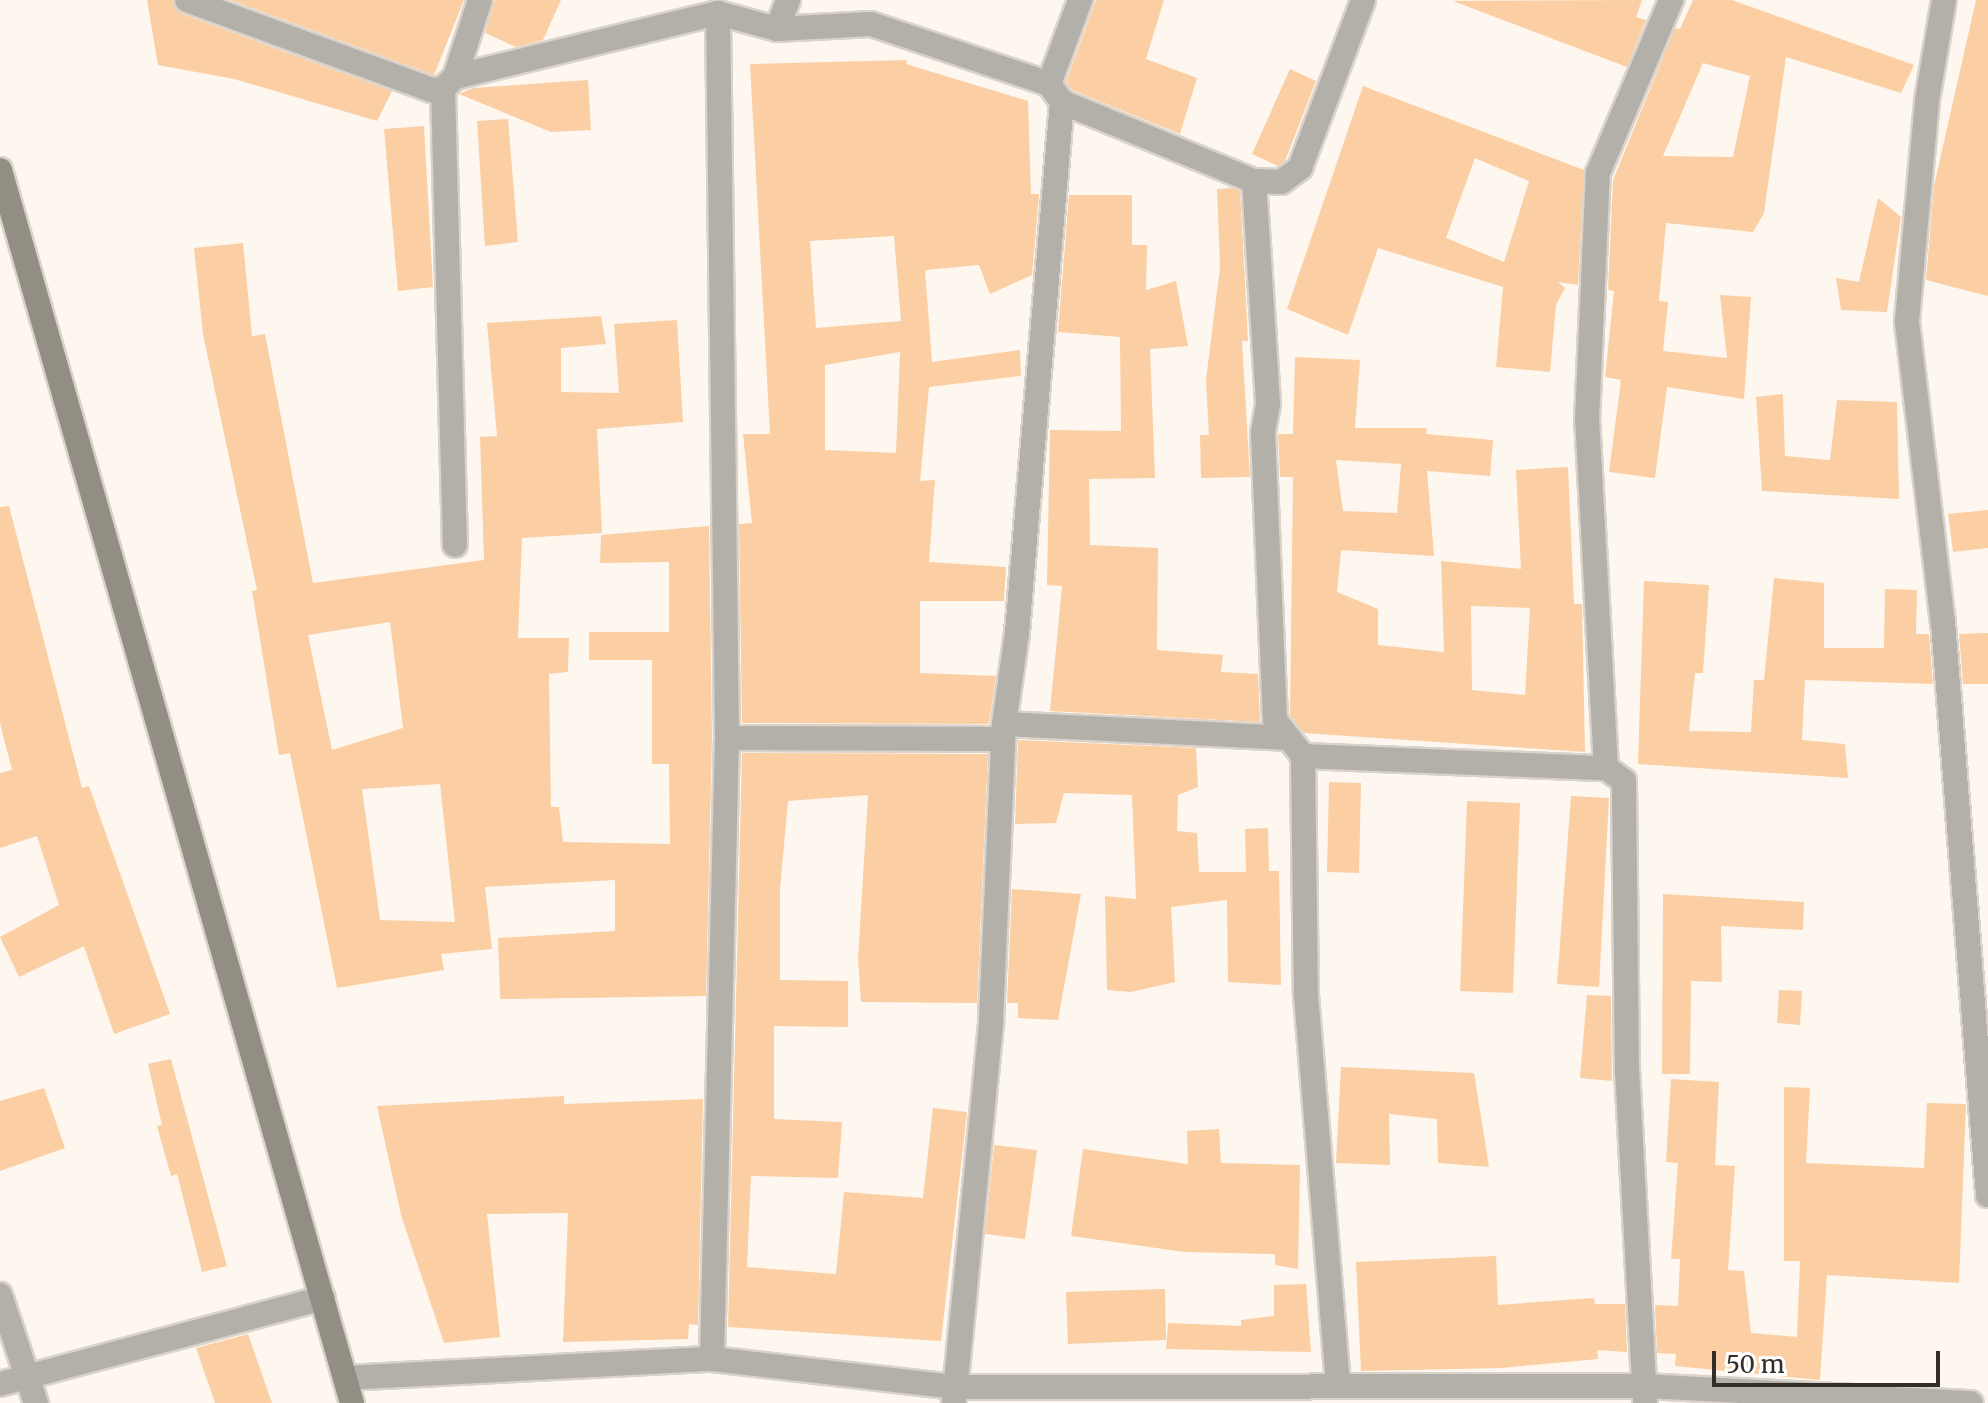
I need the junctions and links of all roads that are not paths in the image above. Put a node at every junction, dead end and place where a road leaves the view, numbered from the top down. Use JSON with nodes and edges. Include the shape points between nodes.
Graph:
{"nodes":[{"id":1,"x":187,"y":0,"type":"edge"},
{"id":2,"x":480,"y":0,"type":"edge"},
{"id":3,"x":788,"y":0,"type":"edge"},
{"id":4,"x":1080,"y":0,"type":"edge"},
{"id":5,"x":1363,"y":0,"type":"edge"},
{"id":6,"x":1671,"y":0,"type":"edge"},
{"id":7,"x":1944,"y":0,"type":"edge"},
{"id":8,"x":718,"y":13,"type":"junction"},
{"id":9,"x":777,"y":29,"type":"junction"},
{"id":10,"x":449,"y":83,"type":"junction"},
{"id":11,"x":1056,"y":93,"type":"junction"},
{"id":12,"x":0,"y":170,"type":"edge"},
{"id":13,"x":1254,"y":181,"type":"junction"},
{"id":14,"x":455,"y":545,"type":"dead end"},
{"id":15,"x":1003,"y":732,"type":"junction"},
{"id":16,"x":727,"y":738,"type":"junction"},
{"id":17,"x":1296,"y":747,"type":"junction"},
{"id":18,"x":1606,"y":768,"type":"junction"},
{"id":19,"x":1988,"y":1195,"type":"edge"},
{"id":20,"x":0,"y":1295,"type":"edge"},
{"id":21,"x":323,"y":1298,"type":"junction"},
{"id":22,"x":712,"y":1359,"type":"junction"},
{"id":23,"x":29,"y":1374,"type":"junction"},
{"id":24,"x":345,"y":1378,"type":"junction"},
{"id":25,"x":0,"y":1384,"type":"edge"},
{"id":26,"x":1338,"y":1384,"type":"junction"},
{"id":27,"x":1302,"y":1394,"type":"edge"},
{"id":28,"x":954,"y":1395,"type":"edge"},
{"id":29,"x":1645,"y":1395,"type":"edge"},
{"id":30,"x":36,"y":1403,"type":"edge"},
{"id":31,"x":352,"y":1403,"type":"edge"},
{"id":32,"x":1971,"y":1403,"type":"edge"}],
"edges":[{"from":1,"to":10,"type":"street","via":[[432,90]]},
{"from":2,"to":10,"type":"street"},
{"from":3,"to":9,"type":"street"},
{"from":4,"to":11,"type":"street"},
{"from":5,"to":13,"type":"street","via":[[1300,168],[1281,182]]},
{"from":6,"to":18,"type":"street","via":[[1598,173],[1587,421]]},
{"from":7,"to":19,"type":"street","via":[[1927,101],[1907,322],[1943,622]]},
{"from":8,"to":9,"type":"street"},
{"from":8,"to":10,"type":"street"},
{"from":8,"to":16,"type":"street"},
{"from":9,"to":11,"type":"street","via":[[871,24]]},
{"from":10,"to":14,"type":"street"},
{"from":11,"to":13,"type":"street"},
{"from":11,"to":15,"type":"street","via":[[1017,633]]},
{"from":12,"to":21,"type":"main road"},
{"from":13,"to":17,"type":"street","via":[[1268,404],[1263,433],[1275,720]]},
{"from":15,"to":16,"type":"street"},
{"from":15,"to":17,"type":"street"},
{"from":15,"to":28,"type":"street","via":[[991,1021]]},
{"from":16,"to":22,"type":"street"},
{"from":17,"to":18,"type":"street"},
{"from":17,"to":26,"type":"street","via":[[1306,995]]},
{"from":18,"to":29,"type":"street","via":[[1624,781],[1627,1072]]},
{"from":20,"to":23,"type":"street"},
{"from":21,"to":23,"type":"street"},
{"from":21,"to":24,"type":"main road"},
{"from":22,"to":24,"type":"street"},
{"from":22,"to":28,"type":"street"},
{"from":23,"to":25,"type":"street"},
{"from":23,"to":30,"type":"street"},
{"from":24,"to":31,"type":"main road"},
{"from":26,"to":27,"type":"street"},
{"from":26,"to":29,"type":"street"},
{"from":27,"to":28,"type":"street"},
{"from":29,"to":32,"type":"street"}]}
